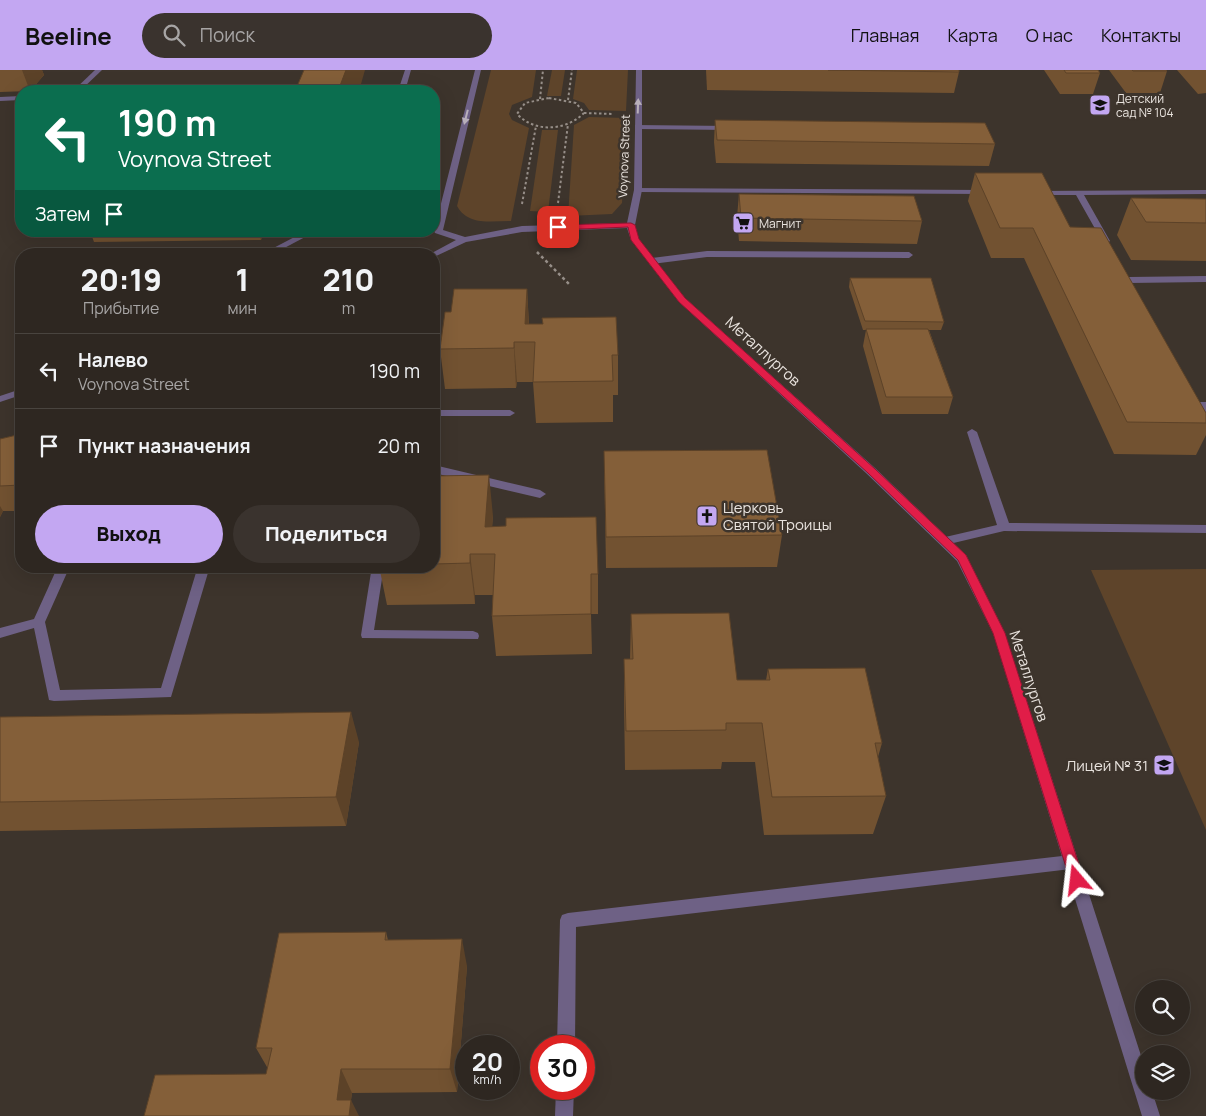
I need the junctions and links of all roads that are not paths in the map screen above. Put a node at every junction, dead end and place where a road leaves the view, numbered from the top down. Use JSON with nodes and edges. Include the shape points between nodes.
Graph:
{"nodes":[{"id":1,"x":99,"y":70,"type":"edge"},
{"id":2,"x":408,"y":70,"type":"edge"},
{"id":3,"x":478,"y":70,"type":"edge"},
{"id":4,"x":640,"y":70,"type":"edge"},
{"id":5,"x":83,"y":85,"type":"edge"},
{"id":6,"x":403,"y":85,"type":"edge"},
{"id":7,"x":15,"y":98,"type":"edge"},
{"id":8,"x":0,"y":99,"type":"edge"},
{"id":9,"x":638,"y":127,"type":"junction"},
{"id":10,"x":738,"y":128,"type":"edge"},
{"id":11,"x":638,"y":190,"type":"junction"},
{"id":12,"x":991,"y":192,"type":"edge"},
{"id":13,"x":1206,"y":192,"type":"edge"},
{"id":14,"x":1030,"y":193,"type":"edge"},
{"id":15,"x":1079,"y":193,"type":"junction"},
{"id":16,"x":440,"y":216,"type":"edge"},
{"id":17,"x":631,"y":225,"type":"junction"},
{"id":18,"x":440,"y":232,"type":"edge"},
{"id":19,"x":299,"y":237,"type":"edge"},
{"id":20,"x":464,"y":240,"type":"junction"},
{"id":21,"x":1109,"y":245,"type":"edge"},
{"id":22,"x":278,"y":248,"type":"edge"},
{"id":23,"x":440,"y":251,"type":"edge"},
{"id":24,"x":909,"y":255,"type":"dead end"},
{"id":25,"x":652,"y":261,"type":"junction"},
{"id":26,"x":1206,"y":279,"type":"edge"},
{"id":27,"x":1129,"y":280,"type":"edge"},
{"id":28,"x":15,"y":394,"type":"edge"},
{"id":29,"x":0,"y":399,"type":"edge"},
{"id":30,"x":1199,"y":402,"type":"edge"},
{"id":31,"x":440,"y":412,"type":"edge"},
{"id":32,"x":510,"y":413,"type":"dead end"},
{"id":33,"x":1206,"y":420,"type":"edge"},
{"id":34,"x":972,"y":432,"type":"dead end"},
{"id":35,"x":440,"y":470,"type":"edge"},
{"id":36,"x":540,"y":494,"type":"dead end"},
{"id":37,"x":1004,"y":527,"type":"junction"},
{"id":38,"x":1206,"y":530,"type":"edge"},
{"id":39,"x":945,"y":541,"type":"junction"},
{"id":40,"x":61,"y":573,"type":"edge"},
{"id":41,"x":202,"y":573,"type":"edge"},
{"id":42,"x":377,"y":573,"type":"edge"},
{"id":43,"x":39,"y":622,"type":"junction"},
{"id":44,"x":0,"y":633,"type":"edge"},
{"id":45,"x":473,"y":636,"type":"dead end"},
{"id":46,"x":1072,"y":862,"type":"junction"},
{"id":47,"x":566,"y":1035,"type":"edge"},
{"id":48,"x":565,"y":1100,"type":"edge"},
{"id":49,"x":564,"y":1116,"type":"edge"},
{"id":50,"x":1151,"y":1116,"type":"edge"}],
"edges":[{"from":1,"to":5,"type":"street"},
{"from":2,"to":6,"type":"street"},
{"from":3,"to":16,"type":"street","one_way":true},
{"from":9,"to":4,"type":"street","name":"Voynova Street","one_way":true},
{"from":7,"to":8,"type":"street"},
{"from":9,"to":10,"type":"street"},
{"from":9,"to":11,"type":"street","name":"Voynova Street"},
{"from":11,"to":12,"type":"street"},
{"from":11,"to":17,"type":"street","name":"Voynova Street"},
{"from":13,"to":15,"type":"street"},
{"from":14,"to":15,"type":"street"},
{"from":15,"to":21,"type":"street"},
{"from":17,"to":20,"type":"street","via":[[522,229]]},
{"from":17,"to":25,"type":"street","name":"Металлургов","via":[[635,240]]},
{"from":18,"to":20,"type":"street"},
{"from":19,"to":22,"type":"street"},
{"from":20,"to":23,"type":"street"},
{"from":24,"to":25,"type":"street","via":[[707,254]]},
{"from":25,"to":39,"type":"street","name":"Металлургов","via":[[682,300]]},
{"from":26,"to":27,"type":"street"},
{"from":28,"to":29,"type":"street"},
{"from":30,"to":33,"type":"street"},
{"from":31,"to":32,"type":"street"},
{"from":34,"to":37,"type":"street"},
{"from":35,"to":36,"type":"street"},
{"from":37,"to":38,"type":"street"},
{"from":37,"to":39,"type":"street"},
{"from":39,"to":46,"type":"street","name":"Металлургов","via":[[962,558],[999,633]]},
{"from":40,"to":43,"type":"street"},
{"from":41,"to":43,"type":"street","via":[[166,693],[54,696]]},
{"from":42,"to":45,"type":"street","via":[[367,635]]},
{"from":43,"to":44,"type":"street"},
{"from":46,"to":47,"type":"street","via":[[568,920]]},
{"from":46,"to":50,"type":"street","name":"Металлургов"},
{"from":48,"to":49,"type":"street"}]}
